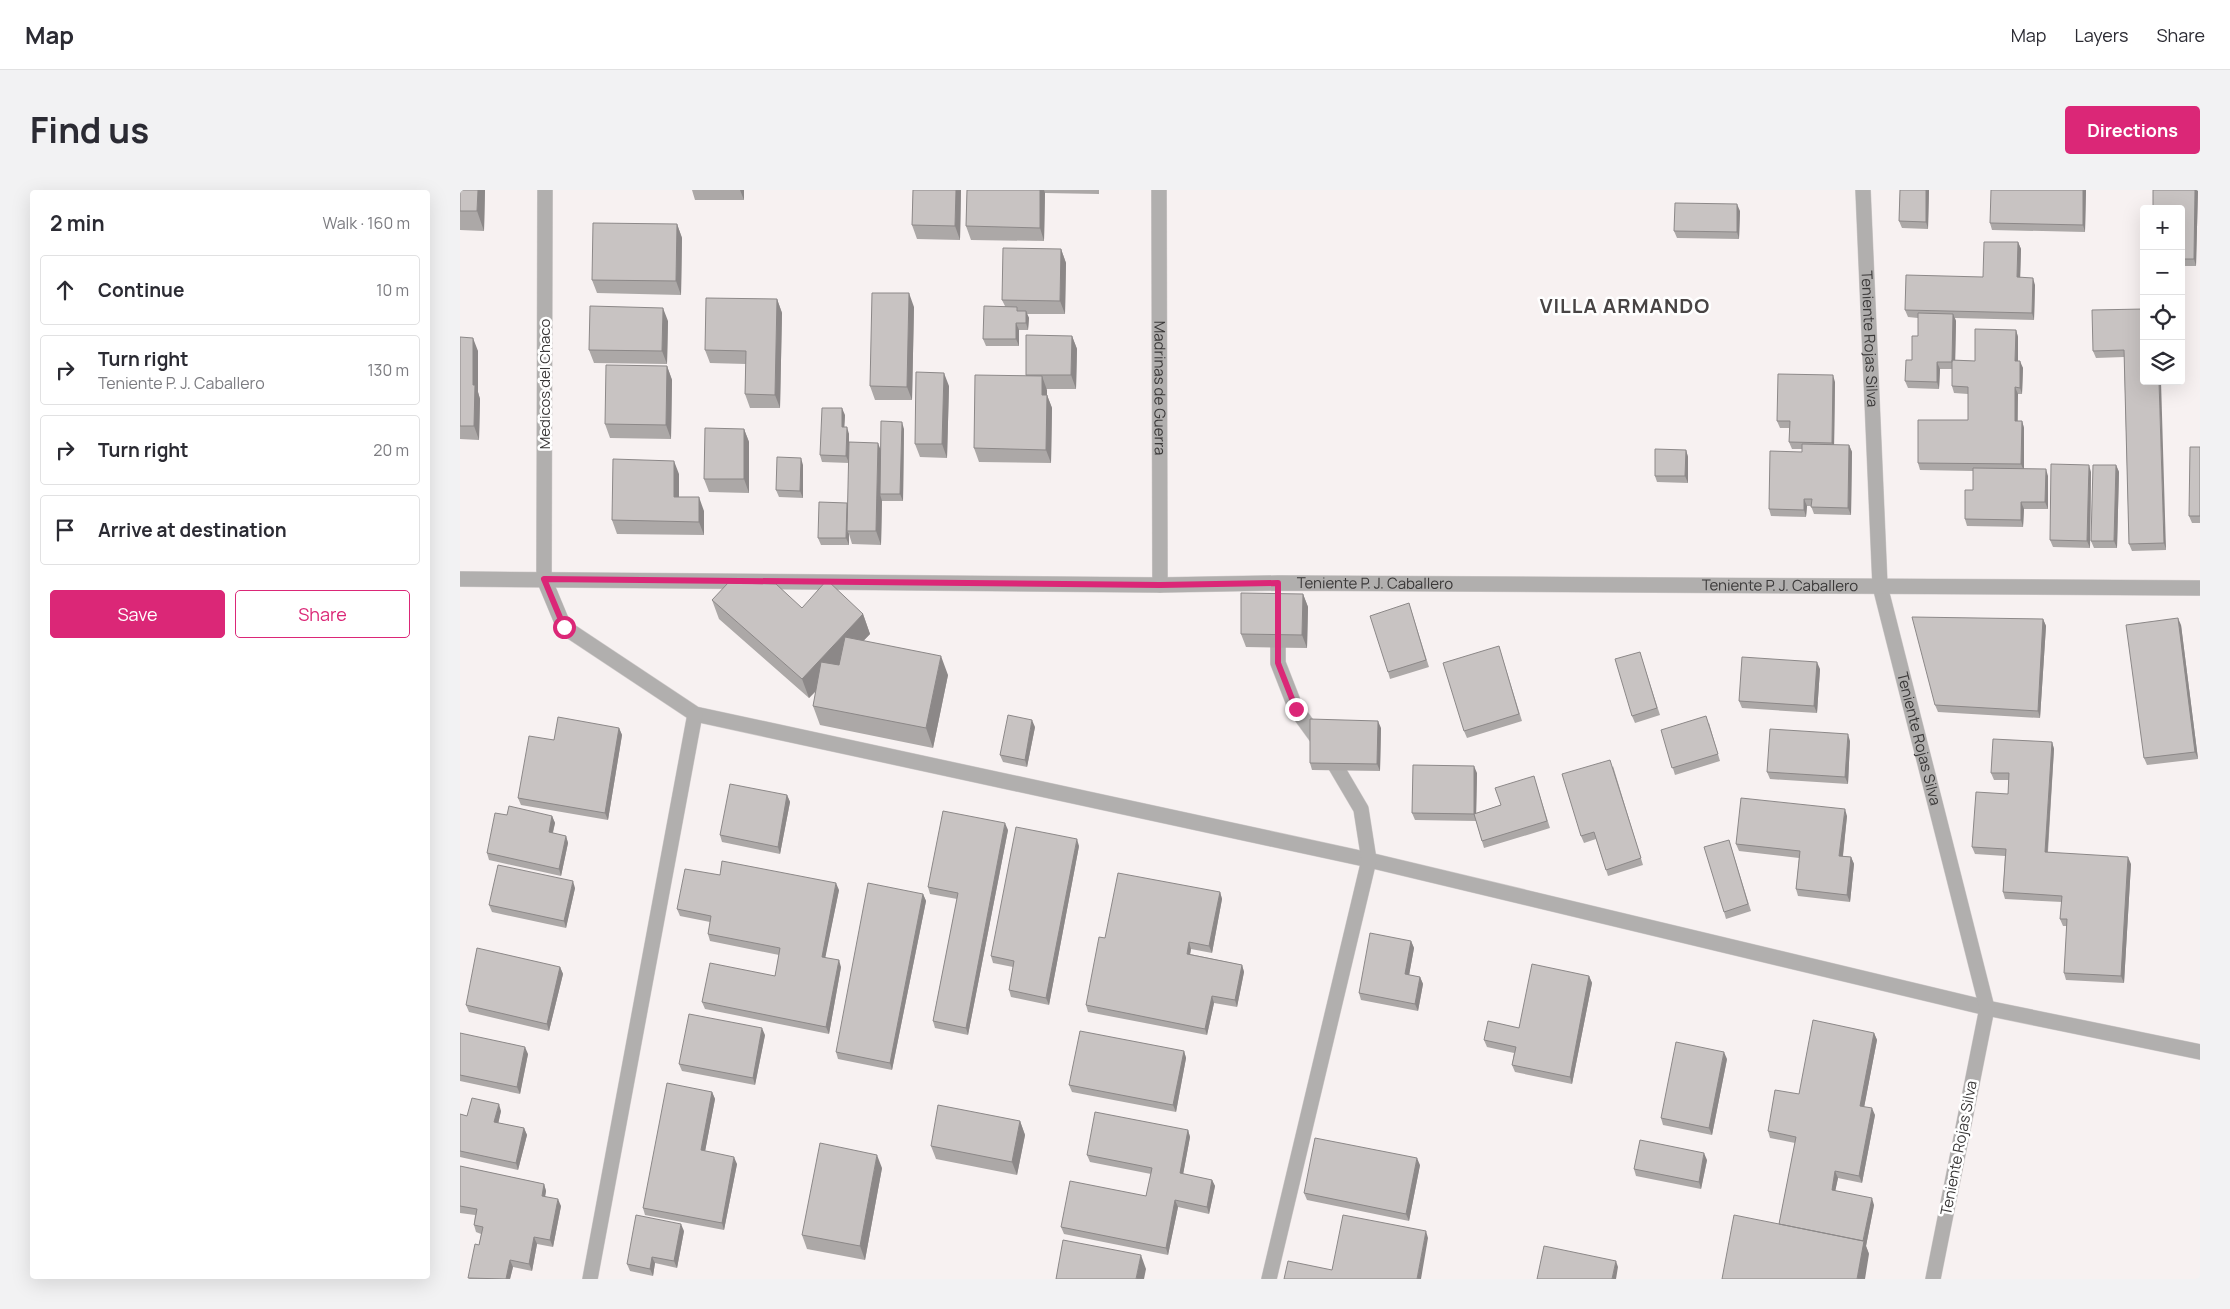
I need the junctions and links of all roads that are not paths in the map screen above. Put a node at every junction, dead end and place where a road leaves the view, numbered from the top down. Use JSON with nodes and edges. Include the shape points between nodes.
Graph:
{"nodes":[{"id":1,"x":545,"y":190,"type":"edge"},
{"id":2,"x":1159,"y":190,"type":"edge"},
{"id":3,"x":1863,"y":190,"type":"edge"},
{"id":4,"x":460,"y":579,"type":"edge"},
{"id":5,"x":544,"y":579,"type":"junction"},
{"id":6,"x":1278,"y":583,"type":"junction"},
{"id":7,"x":1160,"y":585,"type":"junction"},
{"id":8,"x":1880,"y":586,"type":"junction"},
{"id":9,"x":2200,"y":588,"type":"edge"},
{"id":10,"x":695,"y":714,"type":"junction"},
{"id":11,"x":1369,"y":860,"type":"junction"},
{"id":12,"x":1987,"y":1008,"type":"junction"},
{"id":13,"x":2200,"y":1052,"type":"edge"},
{"id":14,"x":590,"y":1279,"type":"edge"},
{"id":15,"x":1269,"y":1279,"type":"edge"},
{"id":16,"x":1933,"y":1279,"type":"edge"}],
"edges":[{"from":1,"to":5,"type":"street","name":"Medicos del Chaco"},
{"from":2,"to":7,"type":"street","name":"Madrinas de Guerra"},
{"from":3,"to":8,"type":"street","name":"Teniente Rojas Silva"},
{"from":4,"to":5,"type":"street","name":"Teniente P. J. Caballero"},
{"from":5,"to":7,"type":"street","name":"Teniente P. J. Caballero"},
{"from":5,"to":10,"type":"street","via":[[564,627]]},
{"from":6,"to":7,"type":"street","name":"Teniente P. J. Caballero"},
{"from":6,"to":8,"type":"street","name":"Teniente P. J. Caballero"},
{"from":6,"to":11,"type":"street","via":[[1278,663],[1296,709],[1328,753],[1361,809]]},
{"from":8,"to":9,"type":"street","name":"Teniente P. J. Caballero"},
{"from":8,"to":12,"type":"street","name":"Teniente Rojas Silva"},
{"from":10,"to":11,"type":"street"},
{"from":10,"to":14,"type":"street"},
{"from":11,"to":12,"type":"street"},
{"from":11,"to":15,"type":"street"},
{"from":12,"to":13,"type":"street"},
{"from":12,"to":16,"type":"street","name":"Teniente Rojas Silva"}]}
